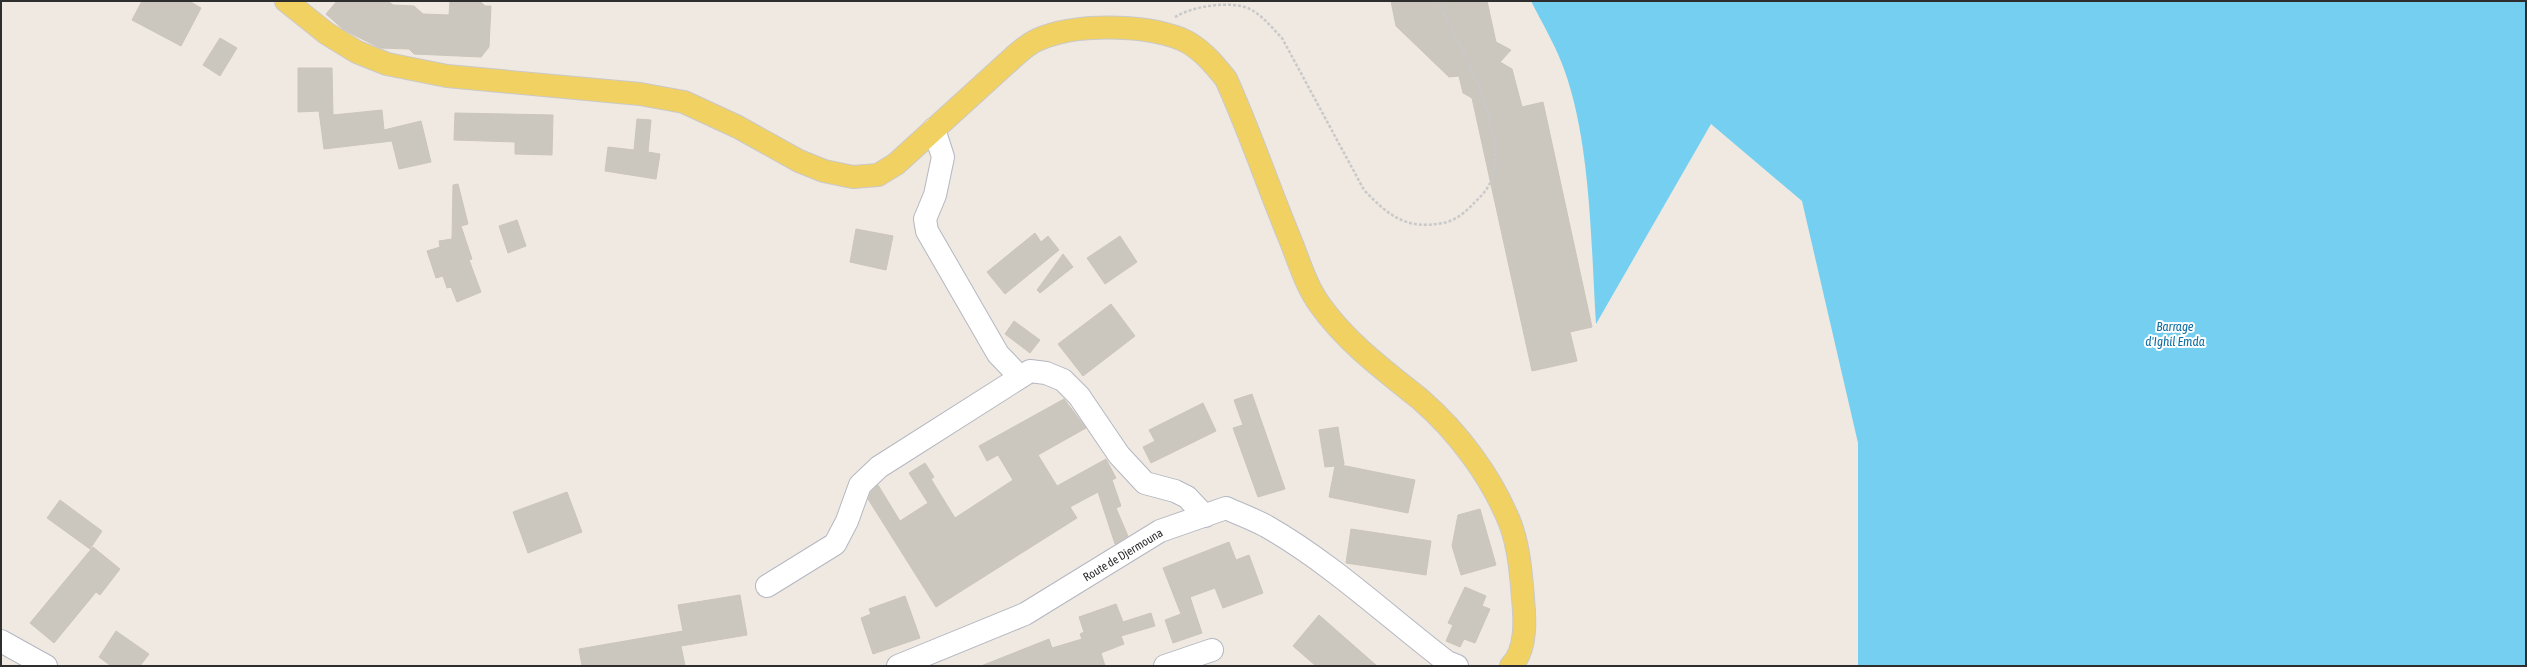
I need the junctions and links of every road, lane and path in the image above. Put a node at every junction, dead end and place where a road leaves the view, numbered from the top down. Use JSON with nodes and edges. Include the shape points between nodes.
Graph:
{"nodes":[{"id":1,"x":286,"y":1,"type":"edge"},
{"id":2,"x":1438,"y":1,"type":"edge"},
{"id":3,"x":1153,"y":32,"type":"junction"},
{"id":4,"x":934,"y":130,"type":"junction"},
{"id":5,"x":1020,"y":377,"type":"junction"},
{"id":6,"x":1205,"y":516,"type":"junction"},
{"id":7,"x":767,"y":586,"type":"dead end"},
{"id":8,"x":1,"y":641,"type":"edge"},
{"id":9,"x":1212,"y":650,"type":"dead end"},
{"id":10,"x":46,"y":666,"type":"edge"},
{"id":11,"x":898,"y":666,"type":"edge"},
{"id":12,"x":1165,"y":666,"type":"edge"},
{"id":13,"x":1457,"y":666,"type":"edge"},
{"id":14,"x":1511,"y":666,"type":"edge"}],
"edges":[{"from":1,"to":4,"type":"main road","via":[[326,33],[357,52],[387,64],[447,76],[640,94],[684,102],[824,172],[852,177],[878,175],[896,164]]},
{"from":2,"to":3,"type":"path","via":[[1484,103],[1490,123],[1494,170],[1484,194],[1472,206],[1450,222],[1424,226],[1401,221],[1383,210],[1364,190],[1282,38],[1264,18],[1250,8],[1214,4],[1196,7]]},
{"from":3,"to":4,"type":"main road","via":[[1097,28],[1067,31],[1036,40],[1016,54]]},
{"from":3,"to":14,"type":"main road","via":[[1182,40],[1209,58],[1226,79],[1303,272],[1319,304],[1338,328],[1370,360],[1421,400],[1454,433],[1488,478],[1510,524],[1520,564],[1525,619],[1519,658]]},
{"from":4,"to":5,"type":"street","via":[[943,157],[935,195],[925,219],[927,231],[998,354]]},
{"from":5,"to":6,"type":"street","via":[[1030,371],[1046,372],[1063,380],[1079,396],[1119,455],[1145,483],[1187,497]]},
{"from":5,"to":7,"type":"street","via":[[879,467],[860,485],[847,521],[835,544]]},
{"from":6,"to":11,"type":"street","name":"Route de Djermouna","via":[[1160,531],[1025,614]]},
{"from":6,"to":13,"type":"street","name":"Route de Djermouna","via":[[1226,508],[1264,525],[1326,566],[1434,652]]},
{"from":8,"to":10,"type":"street"},
{"from":9,"to":12,"type":"street"}]}
